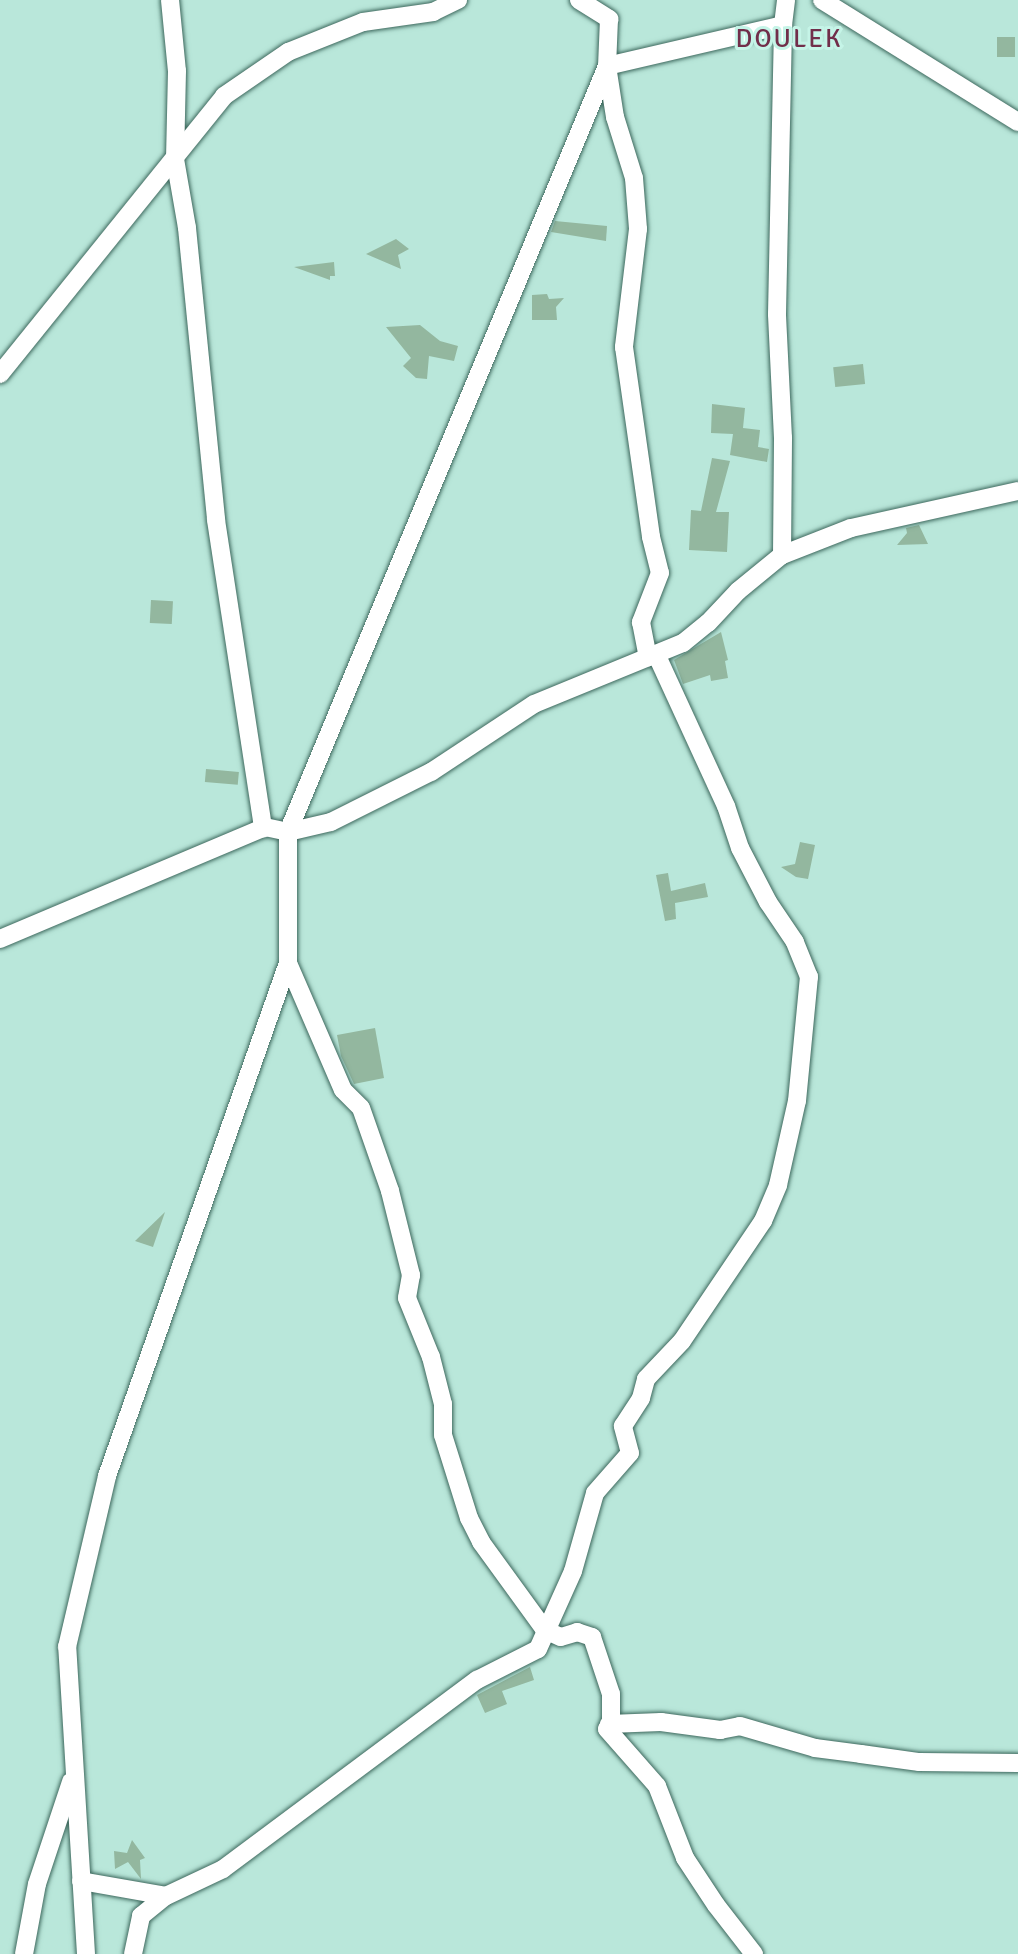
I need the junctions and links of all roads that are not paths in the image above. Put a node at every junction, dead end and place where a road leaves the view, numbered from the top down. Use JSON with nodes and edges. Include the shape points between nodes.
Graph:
{"nodes":[{"id":1,"x":170,"y":0,"type":"edge"},
{"id":2,"x":408,"y":0,"type":"edge"},
{"id":3,"x":458,"y":0,"type":"edge"},
{"id":4,"x":579,"y":0,"type":"edge"},
{"id":5,"x":786,"y":0,"type":"edge"},
{"id":6,"x":822,"y":0,"type":"edge"},
{"id":7,"x":433,"y":12,"type":"junction"},
{"id":8,"x":783,"y":25,"type":"junction"},
{"id":9,"x":607,"y":66,"type":"junction"},
{"id":10,"x":1018,"y":122,"type":"edge"},
{"id":11,"x":175,"y":159,"type":"junction"},
{"id":12,"x":0,"y":374,"type":"edge"},
{"id":13,"x":1018,"y":491,"type":"edge"},
{"id":14,"x":782,"y":555,"type":"junction"},
{"id":15,"x":652,"y":656,"type":"junction"},
{"id":16,"x":263,"y":828,"type":"junction"},
{"id":17,"x":288,"y":832,"type":"junction"},
{"id":18,"x":0,"y":939,"type":"edge"},
{"id":19,"x":288,"y":963,"type":"junction"},
{"id":20,"x":545,"y":1630,"type":"junction"},
{"id":21,"x":609,"y":1724,"type":"junction"},
{"id":22,"x":1018,"y":1763,"type":"edge"},
{"id":23,"x":75,"y":1772,"type":"junction"},
{"id":24,"x":81,"y":1881,"type":"junction"},
{"id":25,"x":166,"y":1896,"type":"junction"},
{"id":26,"x":24,"y":1954,"type":"edge"},
{"id":27,"x":86,"y":1954,"type":"edge"},
{"id":28,"x":133,"y":1954,"type":"edge"},
{"id":29,"x":754,"y":1954,"type":"edge"}],
"edges":[{"from":1,"to":11,"type":"street","via":[[177,71]]},
{"from":2,"to":7,"type":"street"},
{"from":3,"to":7,"type":"street"},
{"from":4,"to":9,"type":"street","via":[[609,19]]},
{"from":5,"to":8,"type":"street"},
{"from":6,"to":10,"type":"street"},
{"from":7,"to":11,"type":"street","via":[[363,22],[288,52],[224,96]]},
{"from":8,"to":9,"type":"street"},
{"from":8,"to":14,"type":"street","via":[[777,299]]},
{"from":9,"to":15,"type":"street","via":[[635,191],[638,229],[624,347],[660,573],[641,622]]},
{"from":9,"to":17,"type":"street"},
{"from":11,"to":12,"type":"street"},
{"from":11,"to":16,"type":"street","via":[[187,228],[216,520]]},
{"from":13,"to":14,"type":"street","via":[[851,528]]},
{"from":14,"to":15,"type":"street","via":[[683,643]]},
{"from":15,"to":17,"type":"street","via":[[534,704],[431,772],[331,822]]},
{"from":15,"to":20,"type":"street","via":[[726,806],[740,848],[795,942],[809,977],[800,1077],[785,1160],[763,1221],[682,1341],[646,1379],[623,1426],[630,1453],[595,1493],[573,1571]]},
{"from":16,"to":17,"type":"street"},
{"from":16,"to":18,"type":"street"},
{"from":17,"to":19,"type":"street"},
{"from":19,"to":20,"type":"street","via":[[343,1090],[361,1108],[390,1191],[411,1275],[407,1298],[431,1357],[443,1404],[443,1435],[469,1518]]},
{"from":19,"to":23,"type":"street","via":[[107,1476],[67,1647]]},
{"from":20,"to":21,"type":"street","via":[[561,1637],[577,1632],[592,1637],[611,1694]]},
{"from":20,"to":25,"type":"street","via":[[538,1649],[477,1680],[223,1869]]},
{"from":21,"to":22,"type":"street","via":[[661,1722],[720,1730],[740,1726],[815,1748],[919,1762]]},
{"from":21,"to":29,"type":"street","via":[[621,1749],[657,1786],[685,1858]]},
{"from":23,"to":24,"type":"street"},
{"from":23,"to":26,"type":"street","via":[[37,1884]]},
{"from":24,"to":25,"type":"street"},
{"from":24,"to":27,"type":"street"},
{"from":25,"to":28,"type":"street","via":[[141,1916]]}]}
